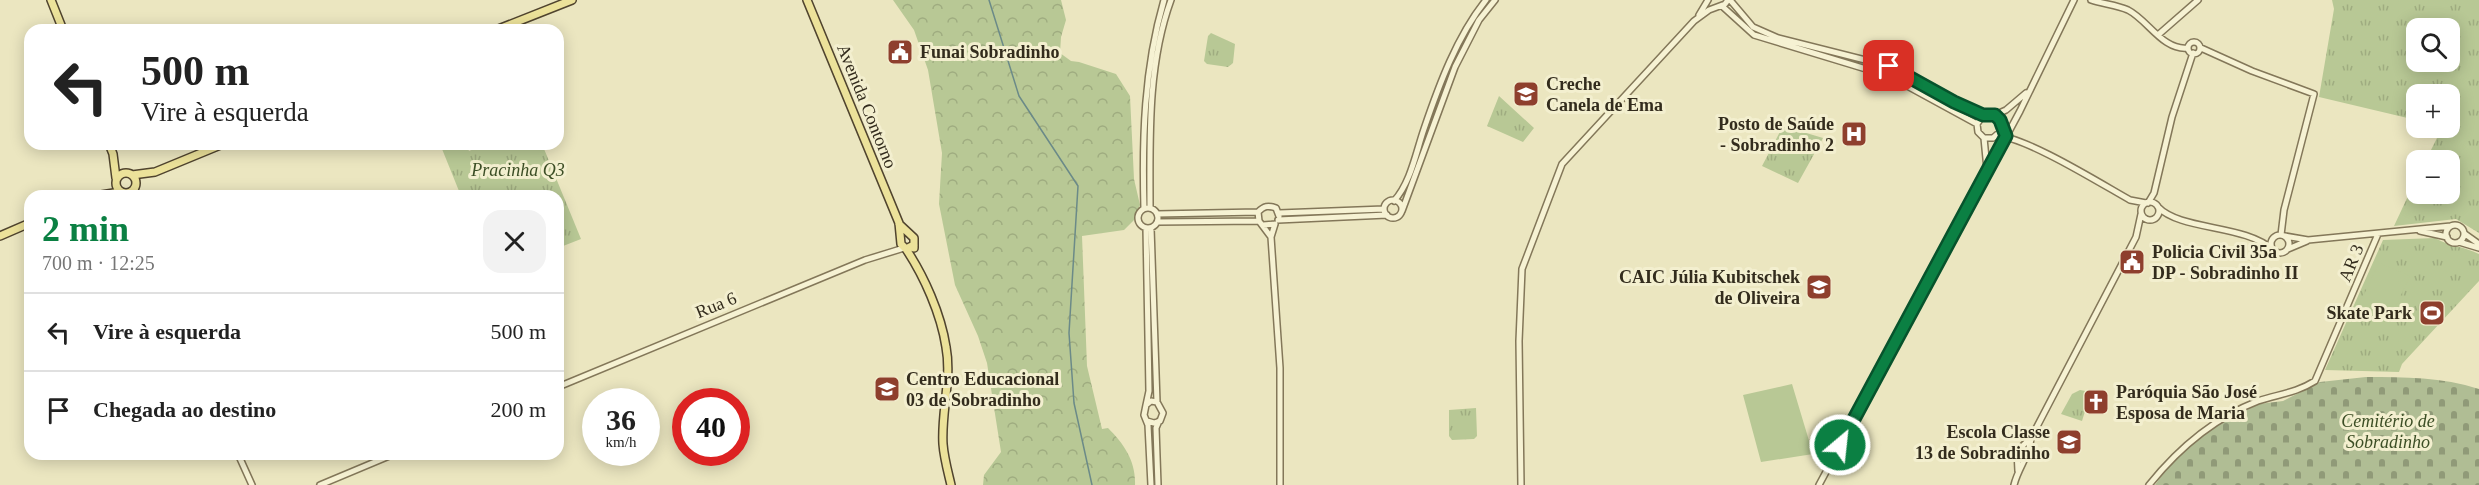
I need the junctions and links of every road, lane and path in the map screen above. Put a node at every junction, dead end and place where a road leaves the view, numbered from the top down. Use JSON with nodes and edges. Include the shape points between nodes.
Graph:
{"nodes":[{"id":1,"x":51,"y":0,"type":"edge"},
{"id":2,"x":572,"y":0,"type":"edge"},
{"id":3,"x":807,"y":0,"type":"edge"},
{"id":4,"x":1164,"y":0,"type":"edge"},
{"id":5,"x":1171,"y":0,"type":"edge"},
{"id":6,"x":1486,"y":0,"type":"edge"},
{"id":7,"x":1495,"y":0,"type":"edge"},
{"id":8,"x":1709,"y":0,"type":"edge"},
{"id":9,"x":1729,"y":0,"type":"edge"},
{"id":10,"x":2091,"y":0,"type":"edge"},
{"id":11,"x":2198,"y":0,"type":"edge"},
{"id":12,"x":2099,"y":1,"type":"edge"},
{"id":13,"x":2075,"y":2,"type":"edge"},
{"id":14,"x":1720,"y":6,"type":"junction"},
{"id":15,"x":1694,"y":21,"type":"junction"},
{"id":16,"x":61,"y":24,"type":"edge"},
{"id":17,"x":511,"y":24,"type":"edge"},
{"id":18,"x":2158,"y":35,"type":"junction"},
{"id":19,"x":2195,"y":51,"type":"junction"},
{"id":20,"x":2028,"y":92,"type":"junction"},
{"id":21,"x":2006,"y":110,"type":"junction"},
{"id":22,"x":2020,"y":111,"type":"junction"},
{"id":23,"x":1983,"y":115,"type":"junction"},
{"id":24,"x":1995,"y":115,"type":"junction"},
{"id":25,"x":1977,"y":124,"type":"junction"},
{"id":26,"x":2001,"y":126,"type":"junction"},
{"id":27,"x":1996,"y":136,"type":"junction"},
{"id":28,"x":2006,"y":136,"type":"junction"},
{"id":29,"x":1984,"y":138,"type":"junction"},
{"id":30,"x":111,"y":150,"type":"edge"},
{"id":31,"x":208,"y":150,"type":"edge"},
{"id":32,"x":113,"y":154,"type":"junction"},
{"id":33,"x":1987,"y":169,"type":"junction"},
{"id":34,"x":155,"y":172,"type":"junction"},
{"id":35,"x":130,"y":174,"type":"junction"},
{"id":36,"x":116,"y":180,"type":"junction"},
{"id":37,"x":103,"y":190,"type":"edge"},
{"id":38,"x":118,"y":190,"type":"edge"},
{"id":39,"x":135,"y":190,"type":"edge"},
{"id":40,"x":136,"y":190,"type":"edge"},
{"id":41,"x":2154,"y":194,"type":"junction"},
{"id":42,"x":1394,"y":201,"type":"junction"},
{"id":43,"x":2130,"y":201,"type":"junction"},
{"id":44,"x":2147,"y":203,"type":"junction"},
{"id":45,"x":2158,"y":206,"type":"junction"},
{"id":46,"x":1147,"y":208,"type":"junction"},
{"id":47,"x":1402,"y":211,"type":"junction"},
{"id":48,"x":1258,"y":212,"type":"junction"},
{"id":49,"x":1385,"y":212,"type":"junction"},
{"id":50,"x":2141,"y":213,"type":"junction"},
{"id":51,"x":1157,"y":214,"type":"junction"},
{"id":52,"x":2172,"y":216,"type":"junction"},
{"id":53,"x":1278,"y":219,"type":"junction"},
{"id":54,"x":2154,"y":219,"type":"junction"},
{"id":55,"x":1157,"y":222,"type":"junction"},
{"id":56,"x":1261,"y":223,"type":"junction"},
{"id":57,"x":2451,"y":225,"type":"junction"},
{"id":58,"x":24,"y":226,"type":"edge"},
{"id":59,"x":1148,"y":228,"type":"junction"},
{"id":60,"x":2415,"y":230,"type":"junction"},
{"id":61,"x":2379,"y":234,"type":"junction"},
{"id":62,"x":2465,"y":234,"type":"junction"},
{"id":63,"x":2281,"y":235,"type":"junction"},
{"id":64,"x":0,"y":236,"type":"edge"},
{"id":65,"x":1271,"y":237,"type":"junction"},
{"id":66,"x":2136,"y":237,"type":"junction"},
{"id":67,"x":2447,"y":237,"type":"junction"},
{"id":68,"x":2257,"y":238,"type":"junction"},
{"id":69,"x":2308,"y":240,"type":"junction"},
{"id":70,"x":904,"y":242,"type":"junction"},
{"id":71,"x":2459,"y":242,"type":"junction"},
{"id":72,"x":914,"y":245,"type":"junction"},
{"id":73,"x":2479,"y":246,"type":"edge"},
{"id":74,"x":2287,"y":249,"type":"junction"},
{"id":75,"x":2273,"y":250,"type":"junction"},
{"id":76,"x":915,"y":263,"type":"junction"},
{"id":77,"x":564,"y":385,"type":"edge"},
{"id":78,"x":1157,"y":402,"type":"junction"},
{"id":79,"x":1146,"y":405,"type":"junction"},
{"id":80,"x":1147,"y":421,"type":"junction"},
{"id":81,"x":1160,"y":421,"type":"junction"},
{"id":82,"x":2031,"y":438,"type":"junction"},
{"id":83,"x":2020,"y":447,"type":"junction"},
{"id":84,"x":2029,"y":450,"type":"junction"},
{"id":85,"x":2016,"y":456,"type":"junction"},
{"id":86,"x":2025,"y":459,"type":"junction"},
{"id":87,"x":240,"y":460,"type":"edge"},
{"id":88,"x":380,"y":460,"type":"edge"},
{"id":89,"x":2018,"y":471,"type":"junction"},
{"id":90,"x":250,"y":483,"type":"edge"},
{"id":91,"x":320,"y":485,"type":"edge"},
{"id":92,"x":951,"y":485,"type":"edge"},
{"id":93,"x":1151,"y":485,"type":"edge"},
{"id":94,"x":1158,"y":485,"type":"edge"},
{"id":95,"x":1280,"y":485,"type":"edge"},
{"id":96,"x":1521,"y":485,"type":"edge"},
{"id":97,"x":1820,"y":485,"type":"edge"},
{"id":98,"x":2014,"y":485,"type":"edge"},
{"id":99,"x":2149,"y":485,"type":"edge"}],
"edges":[{"from":1,"to":16,"type":"main road"},
{"from":2,"to":17,"type":"main road"},
{"from":3,"to":70,"type":"main road","name":"Avenida Contorno"},
{"from":4,"to":46,"type":"street","via":[[1145,97]]},
{"from":5,"to":46,"type":"street","via":[[1163,22],[1153,81]]},
{"from":6,"to":42,"type":"street","via":[[1473,16],[1449,66],[1405,186]]},
{"from":7,"to":47,"type":"street","via":[[1479,20],[1455,67]]},
{"from":8,"to":14,"type":"street"},
{"from":8,"to":15,"type":"street"},
{"from":9,"to":14,"type":"street"},
{"from":9,"to":23,"type":"street","via":[[1753,27],[1778,38],[1889,66]]},
{"from":10,"to":12,"type":"street"},
{"from":11,"to":18,"type":"street"},
{"from":12,"to":18,"type":"street","via":[[2130,11]]},
{"from":13,"to":20,"type":"street"},
{"from":14,"to":15,"type":"street"},
{"from":14,"to":25,"type":"street","via":[[1754,34],[1889,76]]},
{"from":15,"to":96,"type":"street","via":[[1562,164],[1530,247],[1520,275]]},
{"from":18,"to":19,"type":"street","via":[[2177,48]]},
{"from":19,"to":41,"type":"street","via":[[2172,117]]},
{"from":19,"to":63,"type":"street","via":[[2314,94]]},
{"from":20,"to":21,"type":"street"},
{"from":20,"to":22,"type":"street"},
{"from":21,"to":22,"type":"street"},
{"from":21,"to":24,"type":"street"},
{"from":22,"to":28,"type":"street"},
{"from":23,"to":24,"type":"street"},
{"from":23,"to":25,"type":"street"},
{"from":24,"to":26,"type":"street"},
{"from":25,"to":29,"type":"street"},
{"from":26,"to":27,"type":"street"},
{"from":26,"to":28,"type":"street"},
{"from":27,"to":28,"type":"street"},
{"from":27,"to":29,"type":"street"},
{"from":28,"to":33,"type":"street"},
{"from":28,"to":43,"type":"street"},
{"from":29,"to":33,"type":"street"},
{"from":30,"to":32,"type":"main road"},
{"from":31,"to":34,"type":"main road"},
{"from":32,"to":35,"type":"main road"},
{"from":32,"to":36,"type":"main road"},
{"from":33,"to":97,"type":"street"},
{"from":34,"to":35,"type":"main road"},
{"from":34,"to":40,"type":"main road"},
{"from":35,"to":36,"type":"main road","via":[[121,174]]},
{"from":35,"to":39,"type":"main road","via":[[136,180]]},
{"from":36,"to":37,"type":"main road"},
{"from":36,"to":38,"type":"main road"},
{"from":41,"to":44,"type":"street"},
{"from":41,"to":45,"type":"street"},
{"from":42,"to":47,"type":"street"},
{"from":42,"to":49,"type":"street","via":[[1387,203]]},
{"from":43,"to":44,"type":"street"},
{"from":43,"to":50,"type":"street"},
{"from":44,"to":45,"type":"street"},
{"from":44,"to":50,"type":"street"},
{"from":45,"to":52,"type":"street"},
{"from":45,"to":54,"type":"street"},
{"from":46,"to":51,"type":"street"},
{"from":46,"to":59,"type":"street","via":[[1138,219]]},
{"from":47,"to":49,"type":"street","via":[[1395,218]]},
{"from":48,"to":51,"type":"street"},
{"from":48,"to":53,"type":"street","via":[[1263,207],[1276,208]]},
{"from":48,"to":56,"type":"street"},
{"from":49,"to":53,"type":"street"},
{"from":50,"to":54,"type":"street","via":[[2144,219]]},
{"from":50,"to":66,"type":"street"},
{"from":51,"to":55,"type":"street"},
{"from":52,"to":54,"type":"street"},
{"from":52,"to":68,"type":"street"},
{"from":53,"to":56,"type":"street"},
{"from":53,"to":65,"type":"street"},
{"from":54,"to":66,"type":"street"},
{"from":55,"to":56,"type":"street"},
{"from":55,"to":59,"type":"street"},
{"from":56,"to":65,"type":"street"},
{"from":57,"to":60,"type":"street"},
{"from":57,"to":62,"type":"street","via":[[2460,226]]},
{"from":57,"to":67,"type":"street"},
{"from":58,"to":64,"type":"main road"},
{"from":59,"to":78,"type":"street"},
{"from":59,"to":79,"type":"street"},
{"from":60,"to":61,"type":"street"},
{"from":60,"to":67,"type":"street"},
{"from":61,"to":69,"type":"street"},
{"from":61,"to":99,"type":"street","name":"AR 3","via":[[2315,381],[2295,392],[2257,402],[2195,436]]},
{"from":62,"to":71,"type":"street"},
{"from":62,"to":73,"type":"street"},
{"from":63,"to":68,"type":"street"},
{"from":63,"to":69,"type":"street"},
{"from":63,"to":74,"type":"street","via":[[2288,241]]},
{"from":63,"to":75,"type":"street","via":[[2271,243]]},
{"from":65,"to":95,"type":"street","via":[[1280,368]]},
{"from":66,"to":82,"type":"street"},
{"from":67,"to":71,"type":"street"},
{"from":68,"to":75,"type":"street"},
{"from":69,"to":74,"type":"street"},
{"from":70,"to":72,"type":"main road"},
{"from":70,"to":72,"type":"main road","via":[[914,238]]},
{"from":70,"to":76,"type":"main road"},
{"from":70,"to":77,"type":"street","name":"Rua 6"},
{"from":71,"to":73,"type":"street"},
{"from":72,"to":76,"type":"main road"},
{"from":74,"to":75,"type":"street","via":[[2280,253]]},
{"from":76,"to":92,"type":"main road","via":[[940,322],[946,347],[943,443]]},
{"from":78,"to":79,"type":"street"},
{"from":78,"to":81,"type":"street","via":[[1163,413]]},
{"from":79,"to":80,"type":"street"},
{"from":80,"to":81,"type":"street"},
{"from":80,"to":93,"type":"street"},
{"from":81,"to":94,"type":"street","via":[[1156,428]]},
{"from":82,"to":83,"type":"street"},
{"from":82,"to":84,"type":"street"},
{"from":83,"to":84,"type":"street"},
{"from":83,"to":85,"type":"street"},
{"from":84,"to":86,"type":"street"},
{"from":85,"to":86,"type":"street"},
{"from":85,"to":89,"type":"street"},
{"from":86,"to":89,"type":"street"},
{"from":87,"to":90,"type":"street"},
{"from":88,"to":91,"type":"street"},
{"from":89,"to":98,"type":"street"}]}
